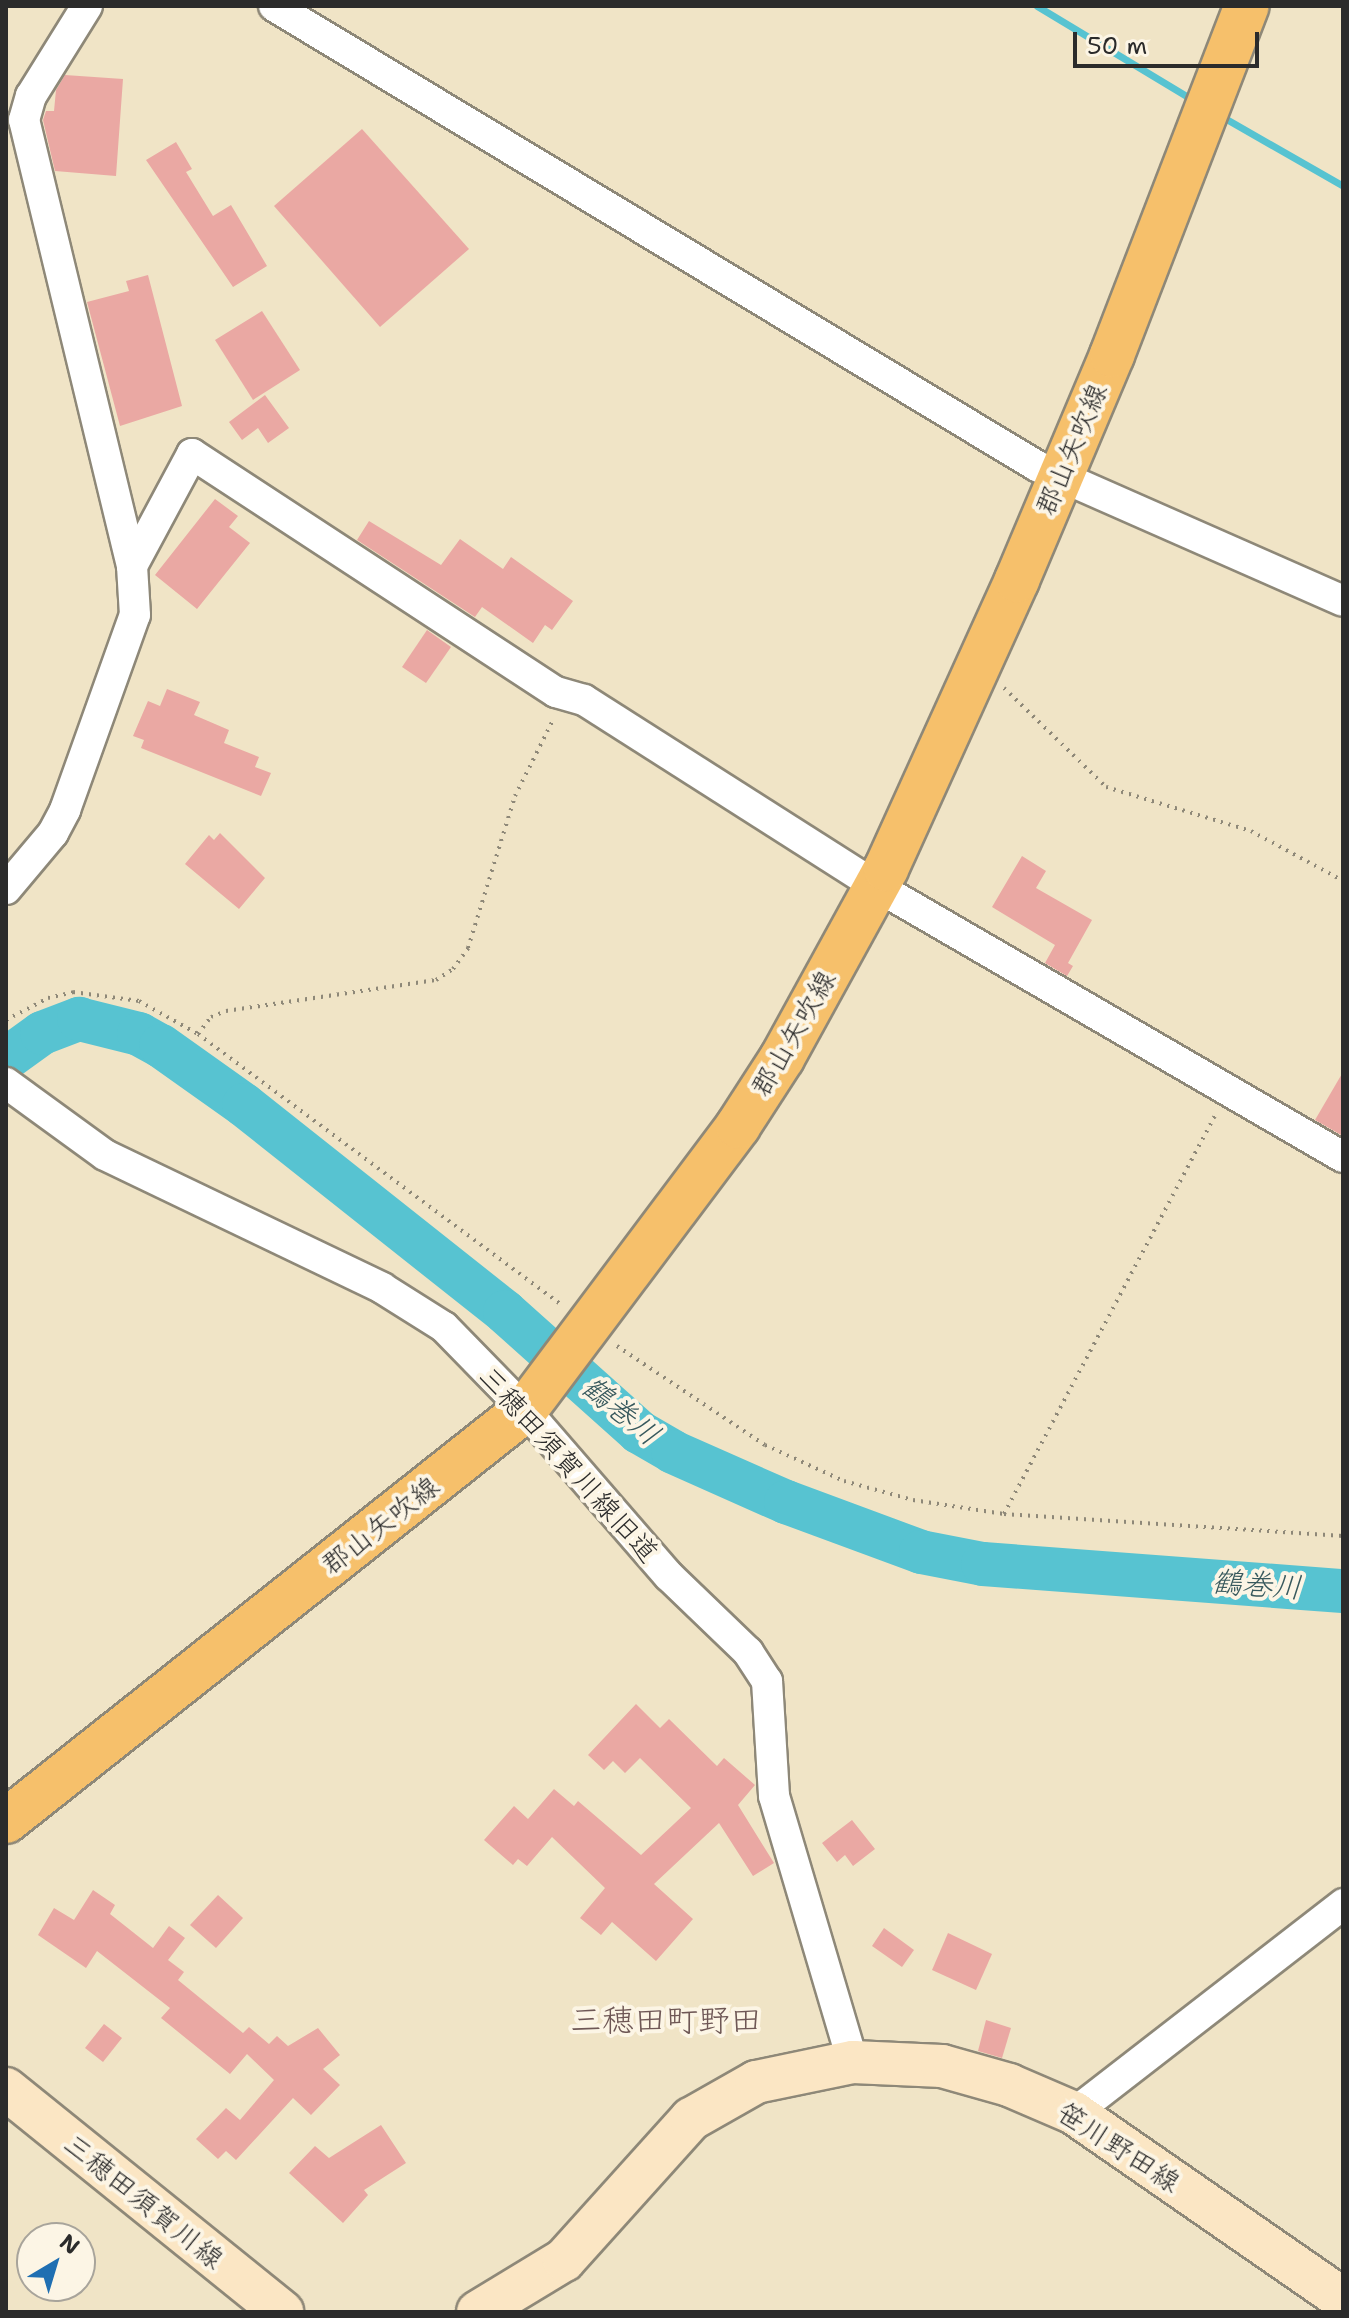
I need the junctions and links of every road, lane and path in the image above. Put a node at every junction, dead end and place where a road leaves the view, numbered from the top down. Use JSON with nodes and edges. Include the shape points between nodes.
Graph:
{"nodes":[{"id":1,"x":87,"y":6,"type":"edge"},
{"id":2,"x":274,"y":6,"type":"edge"},
{"id":3,"x":1247,"y":6,"type":"edge"},
{"id":4,"x":1058,"y":476,"type":"junction"},
{"id":5,"x":132,"y":566,"type":"junction"},
{"id":6,"x":1343,"y":601,"type":"edge"},
{"id":7,"x":976,"y":669,"type":"junction"},
{"id":8,"x":568,"y":695,"type":"junction"},
{"id":9,"x":1343,"y":881,"type":"edge"},
{"id":10,"x":876,"y":886,"type":"junction"},
{"id":11,"x":6,"y":889,"type":"edge"},
{"id":12,"x":6,"y":1020,"type":"edge"},
{"id":13,"x":198,"y":1034,"type":"junction"},
{"id":14,"x":13,"y":1090,"type":"edge"},
{"id":15,"x":1227,"y":1092,"type":"junction"},
{"id":16,"x":1343,"y":1157,"type":"edge"},
{"id":17,"x":584,"y":1330,"type":"junction"},
{"id":18,"x":538,"y":1394,"type":"junction"},
{"id":19,"x":1004,"y":1514,"type":"junction"},
{"id":20,"x":1343,"y":1536,"type":"edge"},
{"id":21,"x":6,"y":1821,"type":"edge"},
{"id":22,"x":1343,"y":1904,"type":"edge"},
{"id":23,"x":853,"y":2062,"type":"junction"},
{"id":24,"x":6,"y":2089,"type":"edge"},
{"id":25,"x":1074,"y":2113,"type":"junction"},
{"id":26,"x":1343,"y":2299,"type":"edge"},
{"id":27,"x":282,"y":2312,"type":"edge"},
{"id":28,"x":478,"y":2312,"type":"edge"}],
"edges":[{"from":1,"to":5,"type":"street","via":[[31,96],[24,120]]},
{"from":2,"to":4,"type":"street"},
{"from":3,"to":4,"type":"main road","name":"郡山矢吹線","via":[[1112,355]]},
{"from":4,"to":6,"type":"street"},
{"from":4,"to":7,"type":"main road","name":"郡山矢吹線"},
{"from":5,"to":8,"type":"street","via":[[192,454]]},
{"from":5,"to":11,"type":"street","via":[[135,615],[65,810],[53,833]]},
{"from":7,"to":9,"type":"path","via":[[1037,716],[1106,787],[1251,831]]},
{"from":7,"to":10,"type":"main road","name":"郡山矢吹線"},
{"from":8,"to":10,"type":"street","via":[[584,700]]},
{"from":8,"to":13,"type":"path","via":[[515,796],[468,948],[453,969],[436,980],[226,1011],[211,1017]]},
{"from":10,"to":15,"type":"street"},
{"from":10,"to":17,"type":"main road","name":"郡山矢吹線","via":[[782,1058],[738,1126]]},
{"from":12,"to":13,"type":"path","via":[[48,998],[95,992],[139,1001]]},
{"from":13,"to":17,"type":"path"},
{"from":14,"to":18,"type":"street","name":"三穂田須賀川線旧道","via":[[105,1155],[382,1288]]},
{"from":15,"to":16,"type":"street"},
{"from":15,"to":19,"type":"path"},
{"from":17,"to":18,"type":"main road","name":"郡山矢吹線"},
{"from":17,"to":19,"type":"path","via":[[765,1445],[818,1469],[913,1500]]},
{"from":18,"to":21,"type":"main road","name":"郡山矢吹線"},
{"from":18,"to":23,"type":"street","name":"三穂田須賀川線旧道","via":[[669,1576],[748,1652],[767,1681],[774,1796]]},
{"from":19,"to":20,"type":"path"},
{"from":22,"to":25,"type":"street"},
{"from":23,"to":25,"type":"street","name":"笹川野田線","via":[[942,2066],[1009,2085]]},
{"from":23,"to":28,"type":"street","name":"笹川野田線","via":[[756,2082],[691,2119],[564,2260]]},
{"from":24,"to":27,"type":"street","name":"三穂田須賀川線"},
{"from":25,"to":26,"type":"street","name":"笹川野田線"}]}
